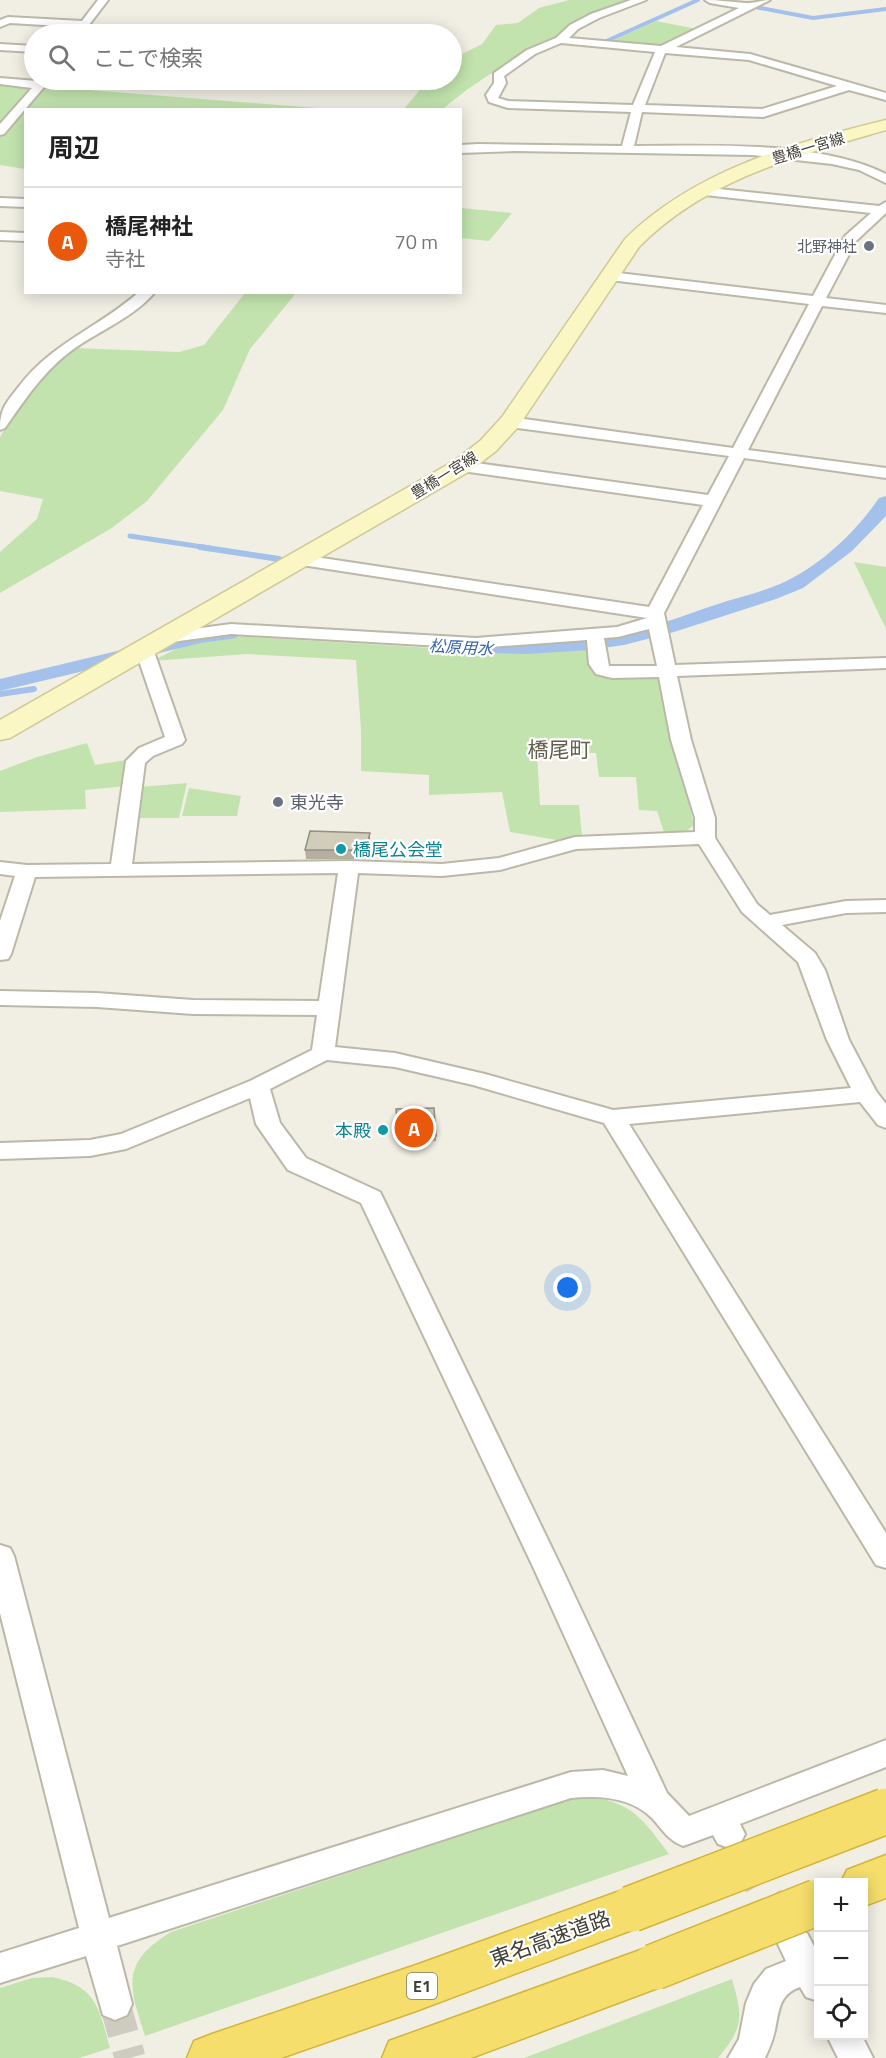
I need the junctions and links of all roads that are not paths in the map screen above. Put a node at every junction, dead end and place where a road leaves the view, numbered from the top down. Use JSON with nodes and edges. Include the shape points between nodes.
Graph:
{"nodes":[{"id":1,"x":102,"y":0,"type":"edge"},
{"id":2,"x":641,"y":0,"type":"edge"},
{"id":3,"x":710,"y":0,"type":"edge"},
{"id":4,"x":765,"y":0,"type":"edge"},
{"id":5,"x":750,"y":7,"type":"junction"},
{"id":6,"x":0,"y":24,"type":"edge"},
{"id":7,"x":85,"y":24,"type":"joint"},
{"id":8,"x":560,"y":40,"type":"junction"},
{"id":9,"x":0,"y":47,"type":"edge"},
{"id":10,"x":24,"y":48,"type":"edge"},
{"id":11,"x":661,"y":50,"type":"junction"},
{"id":12,"x":0,"y":81,"type":"edge"},
{"id":13,"x":24,"y":82,"type":"edge"},
{"id":14,"x":849,"y":86,"type":"junction"},
{"id":15,"x":36,"y":90,"type":"edge"},
{"id":16,"x":48,"y":90,"type":"edge"},
{"id":17,"x":33,"y":95,"type":"junction"},
{"id":18,"x":886,"y":97,"type":"edge"},
{"id":19,"x":637,"y":110,"type":"junction"},
{"id":20,"x":886,"y":125,"type":"edge"},
{"id":21,"x":0,"y":131,"type":"edge"},
{"id":22,"x":462,"y":149,"type":"edge"},
{"id":23,"x":627,"y":150,"type":"junction"},
{"id":24,"x":784,"y":154,"type":"junction"},
{"id":25,"x":880,"y":171,"type":"edge"},
{"id":26,"x":886,"y":179,"type":"edge"},
{"id":27,"x":700,"y":190,"type":"junction"},
{"id":28,"x":0,"y":202,"type":"edge"},
{"id":29,"x":24,"y":203,"type":"edge"},
{"id":30,"x":884,"y":208,"type":"edge"},
{"id":31,"x":856,"y":231,"type":"junction"},
{"id":32,"x":876,"y":231,"type":"dead end"},
{"id":33,"x":0,"y":236,"type":"edge"},
{"id":34,"x":24,"y":237,"type":"edge"},
{"id":35,"x":610,"y":276,"type":"junction"},
{"id":36,"x":145,"y":294,"type":"edge"},
{"id":37,"x":818,"y":301,"type":"junction"},
{"id":38,"x":886,"y":309,"type":"edge"},
{"id":39,"x":510,"y":422,"type":"junction"},
{"id":40,"x":0,"y":425,"type":"edge"},
{"id":41,"x":737,"y":453,"type":"junction"},
{"id":42,"x":462,"y":466,"type":"junction"},
{"id":43,"x":886,"y":474,"type":"edge"},
{"id":44,"x":713,"y":501,"type":"junction"},
{"id":45,"x":302,"y":560,"type":"junction"},
{"id":46,"x":656,"y":617,"type":"junction"},
{"id":47,"x":595,"y":634,"type":"junction"},
{"id":48,"x":164,"y":638,"type":"junction"},
{"id":49,"x":144,"y":649,"type":"junction"},
{"id":50,"x":886,"y":663,"type":"edge"},
{"id":51,"x":667,"y":671,"type":"junction"},
{"id":52,"x":0,"y":732,"type":"edge"},
{"id":53,"x":705,"y":838,"type":"junction"},
{"id":54,"x":349,"y":867,"type":"junction"},
{"id":55,"x":0,"y":868,"type":"edge"},
{"id":56,"x":121,"y":869,"type":"junction"},
{"id":57,"x":27,"y":871,"type":"junction"},
{"id":58,"x":886,"y":906,"type":"edge"},
{"id":59,"x":765,"y":922,"type":"junction"},
{"id":60,"x":0,"y":954,"type":"edge"},
{"id":61,"x":0,"y":998,"type":"edge"},
{"id":62,"x":331,"y":1008,"type":"junction"},
{"id":63,"x":323,"y":1053,"type":"junction"},
{"id":64,"x":258,"y":1086,"type":"junction"},
{"id":65,"x":866,"y":1094,"type":"junction"},
{"id":66,"x":613,"y":1118,"type":"junction"},
{"id":67,"x":886,"y":1120,"type":"edge"},
{"id":68,"x":0,"y":1151,"type":"edge"},
{"id":69,"x":0,"y":1556,"type":"edge"},
{"id":70,"x":886,"y":1557,"type":"edge"},
{"id":71,"x":886,"y":1753,"type":"edge"},
{"id":72,"x":655,"y":1801,"type":"junction"},
{"id":73,"x":886,"y":1811,"type":"edge"},
{"id":74,"x":886,"y":1876,"type":"edge"},
{"id":75,"x":868,"y":1883,"type":"edge"},
{"id":76,"x":814,"y":1904,"type":"edge"},
{"id":77,"x":97,"y":1939,"type":"junction"},
{"id":78,"x":808,"y":1966,"type":"edge"},
{"id":79,"x":0,"y":1968,"type":"edge"},
{"id":80,"x":115,"y":2004,"type":"tunnel mouth"},
{"id":81,"x":846,"y":2040,"type":"edge"},
{"id":82,"x":212,"y":2058,"type":"edge"},
{"id":83,"x":406,"y":2058,"type":"edge"},
{"id":84,"x":745,"y":2058,"type":"edge"},
{"id":85,"x":856,"y":2058,"type":"edge"}],
"edges":[{"from":1,"to":7,"type":"street"},
{"from":2,"to":8,"type":"street","via":[[596,16],[574,27]]},
{"from":3,"to":5,"type":"street"},
{"from":4,"to":5,"type":"street"},
{"from":5,"to":11,"type":"street"},
{"from":6,"to":7,"type":"street","via":[[9,20]]},
{"from":8,"to":11,"type":"street"},
{"from":8,"to":19,"type":"street","via":[[531,52],[498,75],[500,84],[493,100]]},
{"from":9,"to":10,"type":"street"},
{"from":11,"to":14,"type":"street","via":[[750,57]]},
{"from":11,"to":19,"type":"street"},
{"from":12,"to":13,"type":"street"},
{"from":14,"to":18,"type":"street"},
{"from":14,"to":19,"type":"street","via":[[764,113]]},
{"from":15,"to":17,"type":"street"},
{"from":16,"to":17,"type":"street"},
{"from":17,"to":21,"type":"street"},
{"from":19,"to":23,"type":"street"},
{"from":20,"to":24,"type":"main road","name":"豊橋一宮線"},
{"from":22,"to":23,"type":"street"},
{"from":23,"to":24,"type":"street"},
{"from":24,"to":25,"type":"street"},
{"from":24,"to":27,"type":"main road","name":"豊橋一宮線"},
{"from":25,"to":26,"type":"street"},
{"from":27,"to":30,"type":"street"},
{"from":27,"to":35,"type":"main road","name":"豊橋一宮線","via":[[649,226]]},
{"from":28,"to":29,"type":"street"},
{"from":30,"to":31,"type":"street"},
{"from":31,"to":32,"type":"street"},
{"from":31,"to":37,"type":"street"},
{"from":33,"to":34,"type":"street"},
{"from":35,"to":37,"type":"street"},
{"from":35,"to":39,"type":"main road","name":"豊橋一宮線"},
{"from":36,"to":40,"type":"street","via":[[59,353],[20,393]]},
{"from":37,"to":38,"type":"street"},
{"from":37,"to":41,"type":"street"},
{"from":39,"to":41,"type":"street"},
{"from":39,"to":42,"type":"main road","name":"豊橋一宮線"},
{"from":41,"to":43,"type":"street"},
{"from":41,"to":44,"type":"street"},
{"from":42,"to":44,"type":"street"},
{"from":42,"to":45,"type":"main road","name":"豊橋一宮線"},
{"from":44,"to":46,"type":"street"},
{"from":45,"to":46,"type":"street"},
{"from":45,"to":48,"type":"main road","name":"豊橋一宮線"},
{"from":46,"to":47,"type":"street","via":[[618,632]]},
{"from":46,"to":51,"type":"street"},
{"from":47,"to":48,"type":"street","via":[[476,643],[231,629]]},
{"from":47,"to":51,"type":"street","via":[[602,670]]},
{"from":48,"to":49,"type":"main road","name":"豊橋一宮線"},
{"from":49,"to":52,"type":"main road","name":"豊橋一宮線"},
{"from":49,"to":56,"type":"street","via":[[175,740],[146,752],[136,761]]},
{"from":50,"to":51,"type":"street"},
{"from":51,"to":53,"type":"street","via":[[681,740],[705,818]]},
{"from":53,"to":54,"type":"street","via":[[575,843],[500,864],[442,870]]},
{"from":53,"to":59,"type":"street","via":[[749,908]]},
{"from":54,"to":56,"type":"street"},
{"from":54,"to":62,"type":"street"},
{"from":55,"to":57,"type":"street"},
{"from":56,"to":57,"type":"street"},
{"from":57,"to":60,"type":"street"},
{"from":58,"to":59,"type":"street","via":[[846,908]]},
{"from":59,"to":65,"type":"street","via":[[807,958],[838,1040]]},
{"from":61,"to":62,"type":"street","via":[[193,1007]]},
{"from":62,"to":63,"type":"street"},
{"from":63,"to":64,"type":"street"},
{"from":63,"to":66,"type":"street","via":[[395,1060]]},
{"from":64,"to":68,"type":"street","via":[[126,1141],[90,1148]]},
{"from":64,"to":72,"type":"street","via":[[268,1124],[297,1164],[371,1198]]},
{"from":65,"to":66,"type":"street"},
{"from":65,"to":67,"type":"street"},
{"from":66,"to":70,"type":"street"},
{"from":69,"to":77,"type":"street"},
{"from":71,"to":72,"type":"street","via":[[725,1826],[682,1832]]},
{"from":72,"to":77,"type":"street","via":[[592,1781],[571,1785]]},
{"from":73,"to":82,"type":"highway","name":"東名高速道路","number":"E1","bridge":true,"via":[[416,1988]]},
{"from":74,"to":75,"type":"highway"},
{"from":76,"to":83,"type":"highway","bridge":true},
{"from":77,"to":79,"type":"street"},
{"from":77,"to":80,"type":"street"},
{"from":78,"to":84,"type":"street","via":[[771,1986],[759,2032]]},
{"from":81,"to":85,"type":"street"}]}
